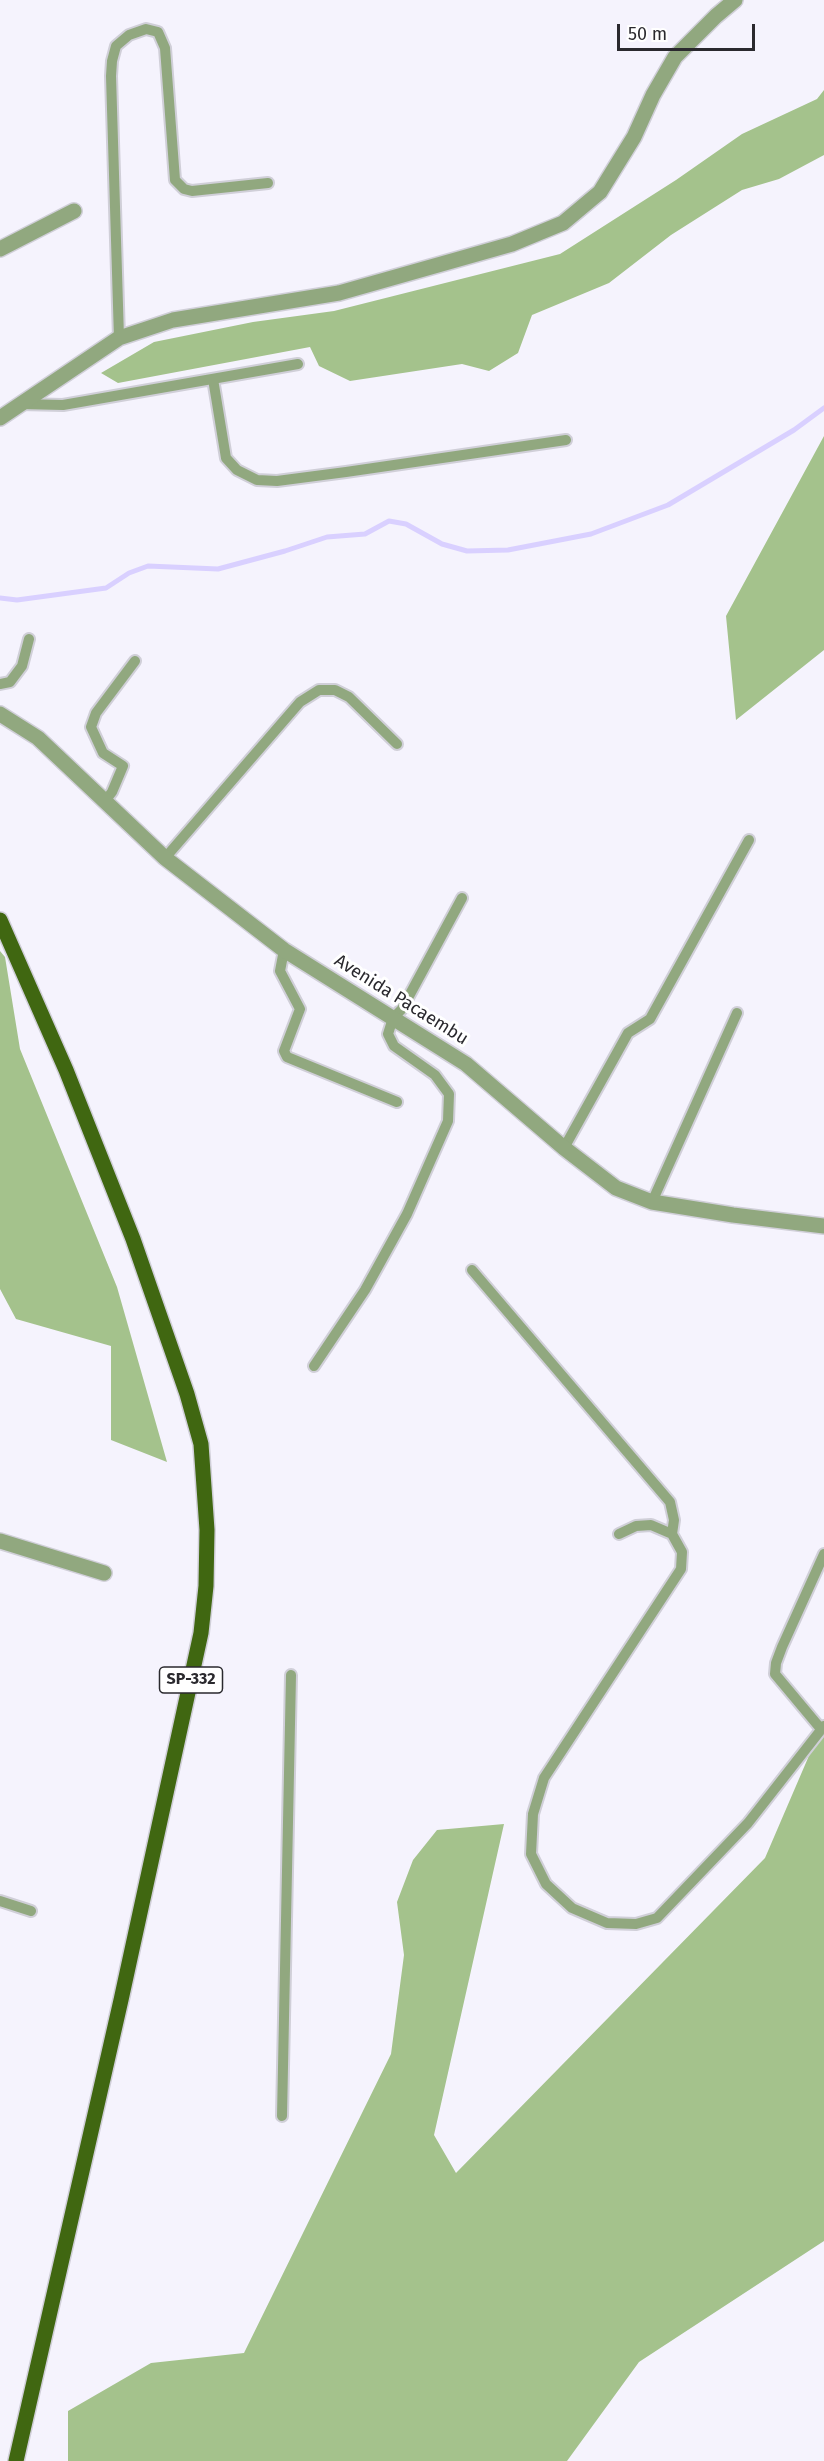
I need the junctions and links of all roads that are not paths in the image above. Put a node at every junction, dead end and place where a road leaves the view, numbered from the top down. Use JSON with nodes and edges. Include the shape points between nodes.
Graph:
{"nodes":[{"id":1,"x":735,"y":0,"type":"edge"},
{"id":2,"x":268,"y":183,"type":"dead end"},
{"id":3,"x":74,"y":211,"type":"dead end"},
{"id":4,"x":0,"y":249,"type":"edge"},
{"id":5,"x":119,"y":338,"type":"junction"},
{"id":6,"x":298,"y":364,"type":"dead end"},
{"id":7,"x":213,"y":379,"type":"junction"},
{"id":8,"x":20,"y":404,"type":"junction"},
{"id":9,"x":0,"y":418,"type":"edge"},
{"id":10,"x":566,"y":440,"type":"dead end"},
{"id":11,"x":29,"y":639,"type":"dead end"},
{"id":12,"x":135,"y":661,"type":"dead end"},
{"id":13,"x":0,"y":684,"type":"edge"},
{"id":14,"x":0,"y":714,"type":"edge"},
{"id":15,"x":397,"y":744,"type":"dead end"},
{"id":16,"x":105,"y":801,"type":"junction"},
{"id":17,"x":749,"y":840,"type":"dead end"},
{"id":18,"x":165,"y":858,"type":"junction"},
{"id":19,"x":462,"y":898,"type":"dead end"},
{"id":20,"x":0,"y":920,"type":"edge"},
{"id":21,"x":285,"y":950,"type":"junction"},
{"id":22,"x":737,"y":1013,"type":"dead end"},
{"id":23,"x":393,"y":1018,"type":"junction"},
{"id":24,"x":397,"y":1102,"type":"dead end"},
{"id":25,"x":564,"y":1148,"type":"junction"},
{"id":26,"x":652,"y":1202,"type":"junction"},
{"id":27,"x":824,"y":1226,"type":"edge"},
{"id":28,"x":472,"y":1270,"type":"dead end"},
{"id":29,"x":314,"y":1366,"type":"dead end"},
{"id":30,"x":619,"y":1534,"type":"dead end"},
{"id":31,"x":672,"y":1534,"type":"junction"},
{"id":32,"x":0,"y":1541,"type":"edge"},
{"id":33,"x":824,"y":1554,"type":"edge"},
{"id":34,"x":104,"y":1573,"type":"dead end"},
{"id":35,"x":291,"y":1675,"type":"dead end"},
{"id":36,"x":823,"y":1728,"type":"edge"},
{"id":37,"x":0,"y":1901,"type":"edge"},
{"id":38,"x":31,"y":1911,"type":"dead end"},
{"id":39,"x":282,"y":2116,"type":"dead end"},
{"id":40,"x":16,"y":2461,"type":"edge"}],
"edges":[{"from":1,"to":5,"type":"street","via":[[675,57],[634,137],[600,192],[563,223],[512,244],[339,293],[173,320]]},
{"from":2,"to":5,"type":"lane","via":[[184,189],[175,180],[162,40],[158,32],[146,29],[129,35],[117,46],[111,76]]},
{"from":3,"to":4,"type":"street"},
{"from":5,"to":8,"type":"street"},
{"from":6,"to":7,"type":"lane"},
{"from":7,"to":8,"type":"lane","via":[[63,405]]},
{"from":7,"to":10,"type":"lane","via":[[226,458],[237,470],[257,480],[277,481]]},
{"from":8,"to":9,"type":"street"},
{"from":11,"to":13,"type":"lane","via":[[22,666],[10,681]]},
{"from":12,"to":16,"type":"lane","via":[[96,713],[91,727],[103,753],[123,766]]},
{"from":14,"to":16,"type":"street","name":"Avenida Pacaembu","via":[[38,738]]},
{"from":15,"to":18,"type":"lane","via":[[350,697],[335,690],[319,690],[300,702]]},
{"from":16,"to":18,"type":"street","name":"Avenida Pacaembu"},
{"from":17,"to":25,"type":"lane","via":[[650,1019],[628,1033]]},
{"from":18,"to":21,"type":"street","name":"Avenida Pacaembu"},
{"from":19,"to":23,"type":"lane","via":[[402,1009]]},
{"from":20,"to":40,"type":"main road","number":"SP-332","via":[[66,1070],[133,1239],[187,1394],[201,1444],[207,1530],[201,1633]]},
{"from":21,"to":23,"type":"street","name":"Avenida Pacaembu"},
{"from":21,"to":24,"type":"lane","via":[[280,971],[300,1010],[284,1051],[287,1057]]},
{"from":22,"to":26,"type":"lane"},
{"from":23,"to":25,"type":"street","name":"Avenida Pacaembu","via":[[466,1064]]},
{"from":23,"to":29,"type":"lane","via":[[388,1034],[394,1046],[435,1075],[449,1094],[448,1121],[407,1214],[365,1290]]},
{"from":25,"to":26,"type":"street","name":"Avenida Pacaembu","via":[[616,1188]]},
{"from":26,"to":27,"type":"street","name":"Avenida Pacaembu"},
{"from":28,"to":31,"type":"lane","via":[[670,1502]]},
{"from":30,"to":31,"type":"lane","via":[[636,1526],[651,1525]]},
{"from":31,"to":36,"type":"lane","via":[[682,1552],[681,1569],[544,1778],[533,1814],[531,1854],[546,1884],[572,1908],[607,1923],[636,1924],[657,1918],[748,1823]]},
{"from":32,"to":34,"type":"street"},
{"from":33,"to":36,"type":"lane","via":[[782,1647],[775,1674]]},
{"from":35,"to":39,"type":"lane"},
{"from":37,"to":38,"type":"lane"}]}
